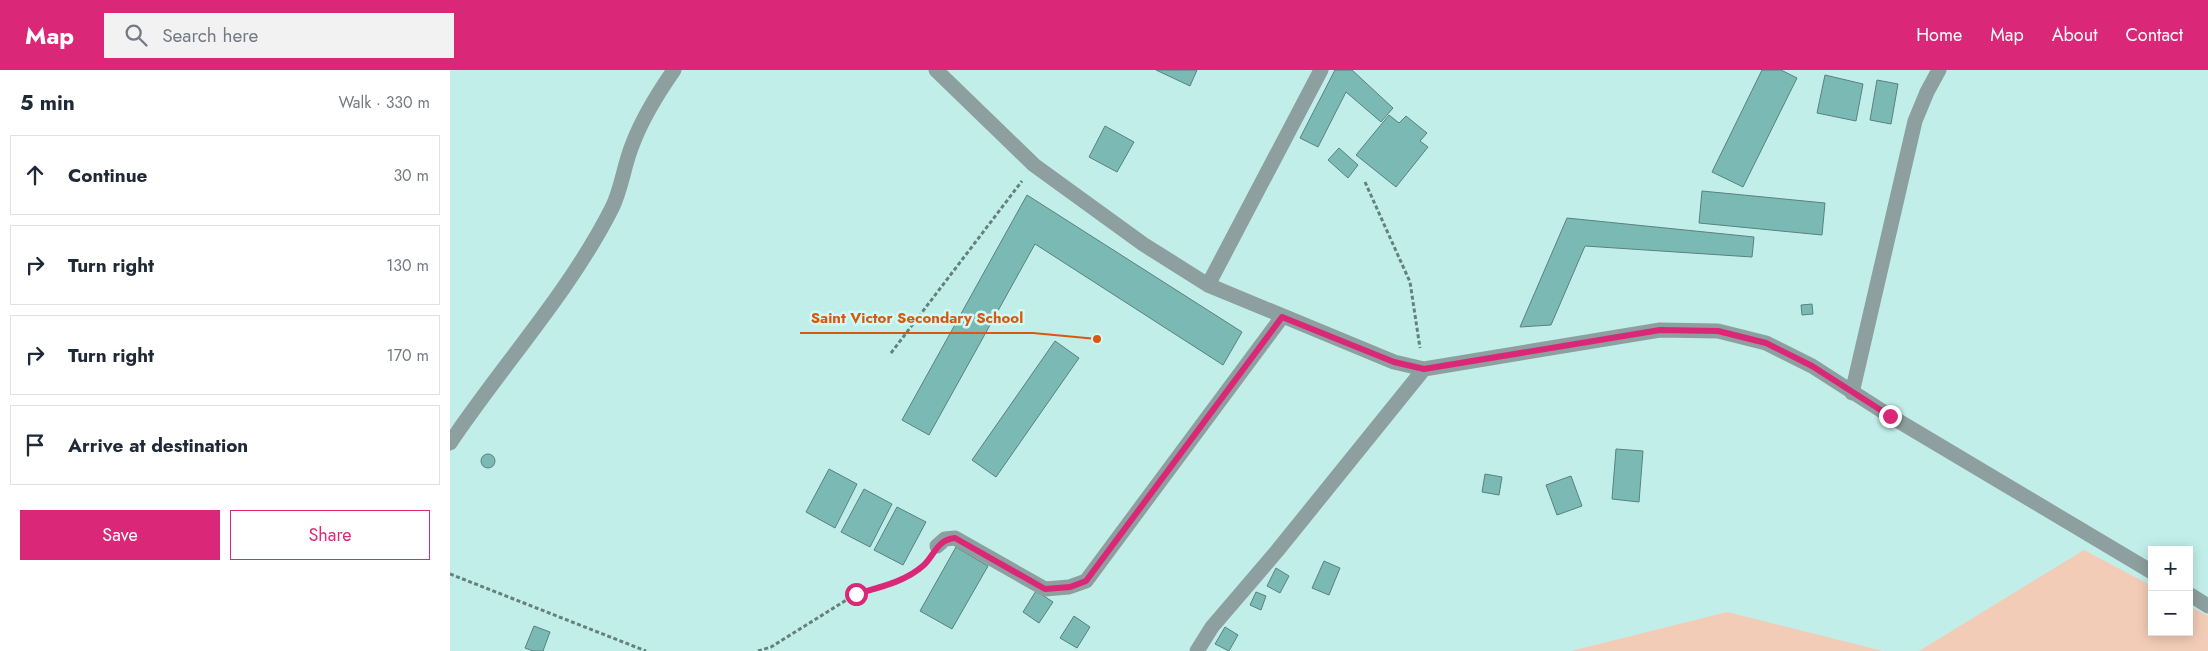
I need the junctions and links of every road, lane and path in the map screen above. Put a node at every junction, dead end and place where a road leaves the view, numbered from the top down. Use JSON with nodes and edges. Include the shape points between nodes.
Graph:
{"nodes":[{"id":1,"x":674,"y":70,"type":"edge"},
{"id":2,"x":936,"y":70,"type":"edge"},
{"id":3,"x":1321,"y":70,"type":"edge"},
{"id":4,"x":1939,"y":70,"type":"edge"},
{"id":5,"x":1034,"y":164,"type":"junction"},
{"id":6,"x":1365,"y":182,"type":"dead end"},
{"id":7,"x":1208,"y":285,"type":"junction"},
{"id":8,"x":1282,"y":317,"type":"junction"},
{"id":9,"x":891,"y":353,"type":"dead end"},
{"id":10,"x":1424,"y":369,"type":"junction"},
{"id":11,"x":1852,"y":393,"type":"junction"},
{"id":12,"x":450,"y":443,"type":"edge"},
{"id":13,"x":937,"y":546,"type":"joint"},
{"id":14,"x":2148,"y":570,"type":"edge"},
{"id":15,"x":450,"y":574,"type":"edge"},
{"id":16,"x":2193,"y":597,"type":"edge"},
{"id":17,"x":2208,"y":606,"type":"edge"},
{"id":18,"x":646,"y":651,"type":"edge"},
{"id":19,"x":758,"y":651,"type":"edge"},
{"id":20,"x":1197,"y":651,"type":"edge"}],
"edges":[{"from":1,"to":12,"type":"street","via":[[632,143],[613,207],[588,249],[562,291]]},
{"from":2,"to":5,"type":"street"},
{"from":3,"to":7,"type":"street"},
{"from":4,"to":11,"type":"street","via":[[1915,121]]},
{"from":5,"to":7,"type":"street","via":[[1136,239]]},
{"from":5,"to":9,"type":"path"},
{"from":6,"to":10,"type":"path","via":[[1410,282]]},
{"from":7,"to":8,"type":"street"},
{"from":8,"to":10,"type":"street","via":[[1394,362]]},
{"from":8,"to":13,"type":"street","via":[[1086,581],[1070,587],[1045,589],[955,538],[945,539]]},
{"from":10,"to":11,"type":"street","via":[[1660,330],[1718,331],[1766,343],[1812,366]]},
{"from":10,"to":20,"type":"street","via":[[1212,627]]},
{"from":11,"to":14,"type":"street"},
{"from":13,"to":19,"type":"path","via":[[925,564],[906,578],[856,594],[771,647]]},
{"from":15,"to":18,"type":"path"},
{"from":16,"to":17,"type":"street"}]}
